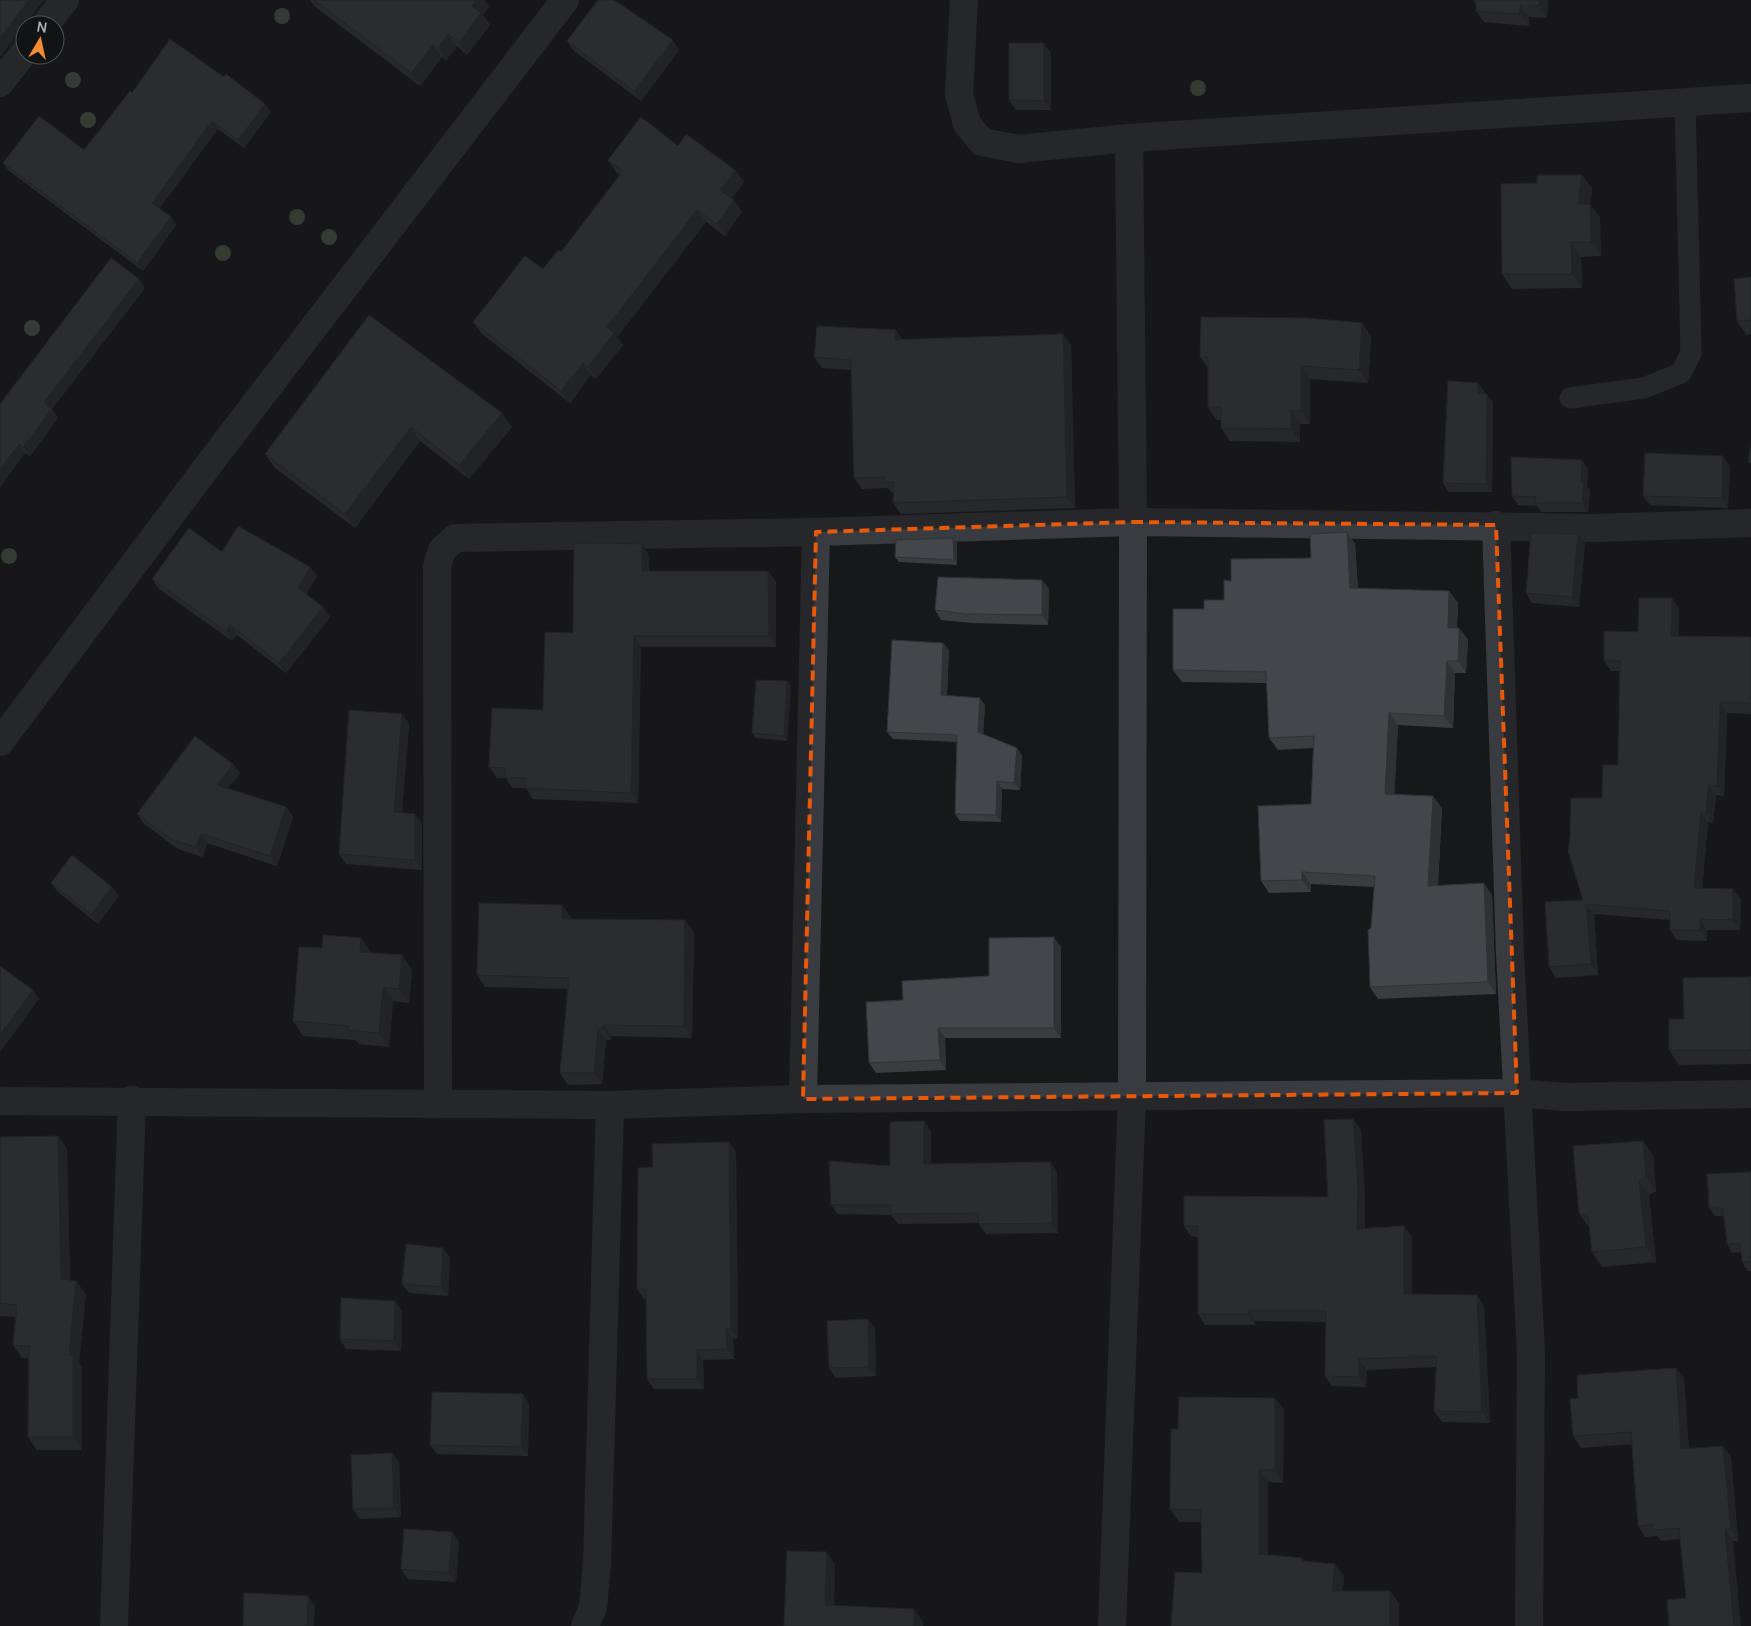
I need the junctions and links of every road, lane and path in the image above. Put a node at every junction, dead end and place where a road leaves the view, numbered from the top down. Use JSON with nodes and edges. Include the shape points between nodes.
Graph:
{"nodes":[{"id":1,"x":65,"y":0,"type":"edge"},
{"id":2,"x":565,"y":0,"type":"edge"},
{"id":3,"x":964,"y":0,"type":"edge"},
{"id":4,"x":53,"y":15,"type":"edge"},
{"id":5,"x":15,"y":64,"type":"edge"},
{"id":6,"x":0,"y":83,"type":"edge"},
{"id":7,"x":1751,"y":98,"type":"edge"},
{"id":8,"x":1685,"y":102,"type":"junction"},
{"id":9,"x":1129,"y":138,"type":"junction"},
{"id":10,"x":1570,"y":398,"type":"dead end"},
{"id":11,"x":1133,"y":522,"type":"junction"},
{"id":12,"x":1751,"y":523,"type":"edge"},
{"id":13,"x":1496,"y":526,"type":"junction"},
{"id":14,"x":816,"y":532,"type":"junction"},
{"id":15,"x":0,"y":742,"type":"edge"},
{"id":16,"x":1517,"y":1093,"type":"junction"},
{"id":17,"x":1751,"y":1094,"type":"edge"},
{"id":18,"x":1132,"y":1095,"type":"junction"},
{"id":19,"x":803,"y":1099,"type":"junction"},
{"id":20,"x":132,"y":1100,"type":"junction"},
{"id":21,"x":0,"y":1101,"type":"edge"},
{"id":22,"x":438,"y":1103,"type":"junction"},
{"id":23,"x":610,"y":1105,"type":"junction"},
{"id":24,"x":114,"y":1626,"type":"edge"},
{"id":25,"x":584,"y":1626,"type":"edge"},
{"id":26,"x":1112,"y":1626,"type":"edge"},
{"id":27,"x":1529,"y":1626,"type":"edge"}],
"edges":[{"from":1,"to":4,"type":"street"},
{"from":2,"to":15,"type":"street"},
{"from":3,"to":9,"type":"street","via":[[959,94],[967,124],[982,142],[1019,149]]},
{"from":5,"to":6,"type":"street"},
{"from":7,"to":8,"type":"street"},
{"from":8,"to":9,"type":"street"},
{"from":8,"to":10,"type":"lane","via":[[1691,353],[1681,373],[1644,388]]},
{"from":9,"to":11,"type":"street"},
{"from":11,"to":13,"type":"street"},
{"from":11,"to":14,"type":"street"},
{"from":11,"to":18,"type":"street"},
{"from":12,"to":13,"type":"street","via":[[1596,528]]},
{"from":13,"to":16,"type":"street"},
{"from":14,"to":19,"type":"street"},
{"from":14,"to":22,"type":"street","via":[[455,538],[442,550],[437,566]]},
{"from":16,"to":17,"type":"street","via":[[1566,1096]]},
{"from":16,"to":18,"type":"street"},
{"from":16,"to":27,"type":"street","via":[[1531,1353]]},
{"from":18,"to":19,"type":"street"},
{"from":18,"to":26,"type":"street"},
{"from":19,"to":23,"type":"street"},
{"from":20,"to":21,"type":"street"},
{"from":20,"to":22,"type":"street"},
{"from":20,"to":24,"type":"street"},
{"from":22,"to":23,"type":"street"},
{"from":23,"to":25,"type":"street","via":[[597,1564],[593,1607]]}]}
